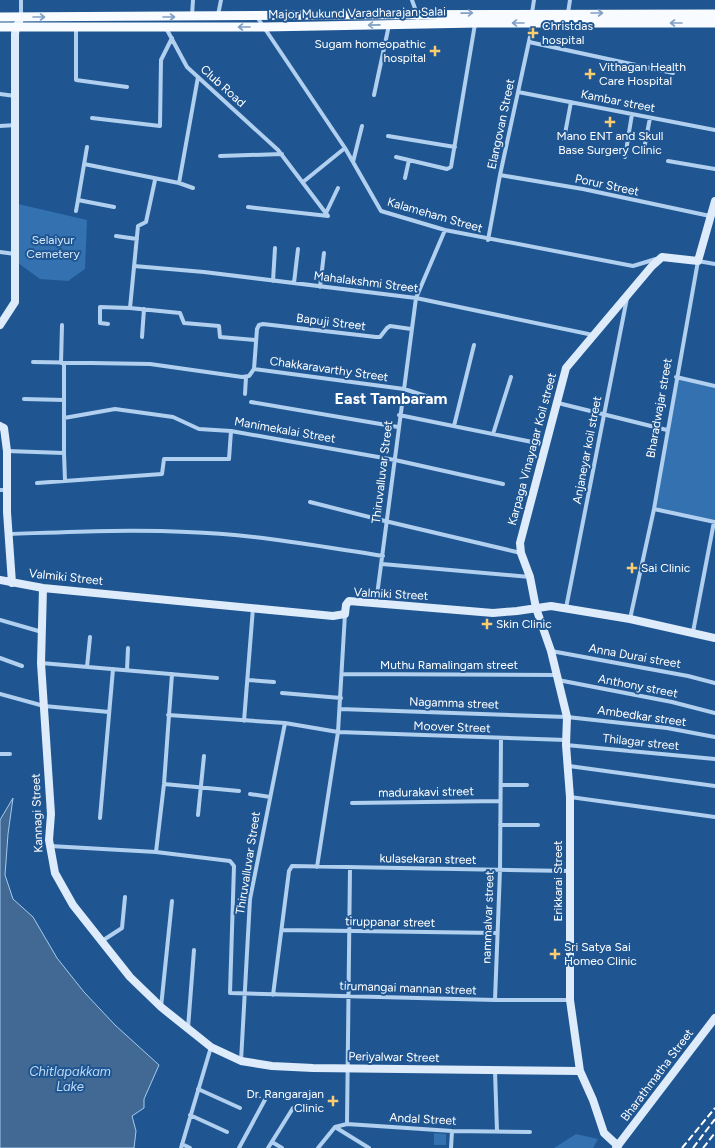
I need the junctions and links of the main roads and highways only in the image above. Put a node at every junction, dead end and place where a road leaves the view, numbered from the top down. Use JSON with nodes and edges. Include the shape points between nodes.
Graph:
{"nodes":[{"id":1,"x":715,"y":14,"type":"edge"},
{"id":2,"x":0,"y":18,"type":"edge"},
{"id":3,"x":715,"y":24,"type":"edge"},
{"id":4,"x":0,"y":27,"type":"edge"}],
"edges":[{"from":2,"to":1,"type":"main road","name":"Major Mukund Varadharajan Salai","one_way":true,"via":[[533,13]]},
{"from":3,"to":4,"type":"main road","name":"Major Mukund Varadharajan Salai","one_way":true,"via":[[475,23],[265,27]]}]}
